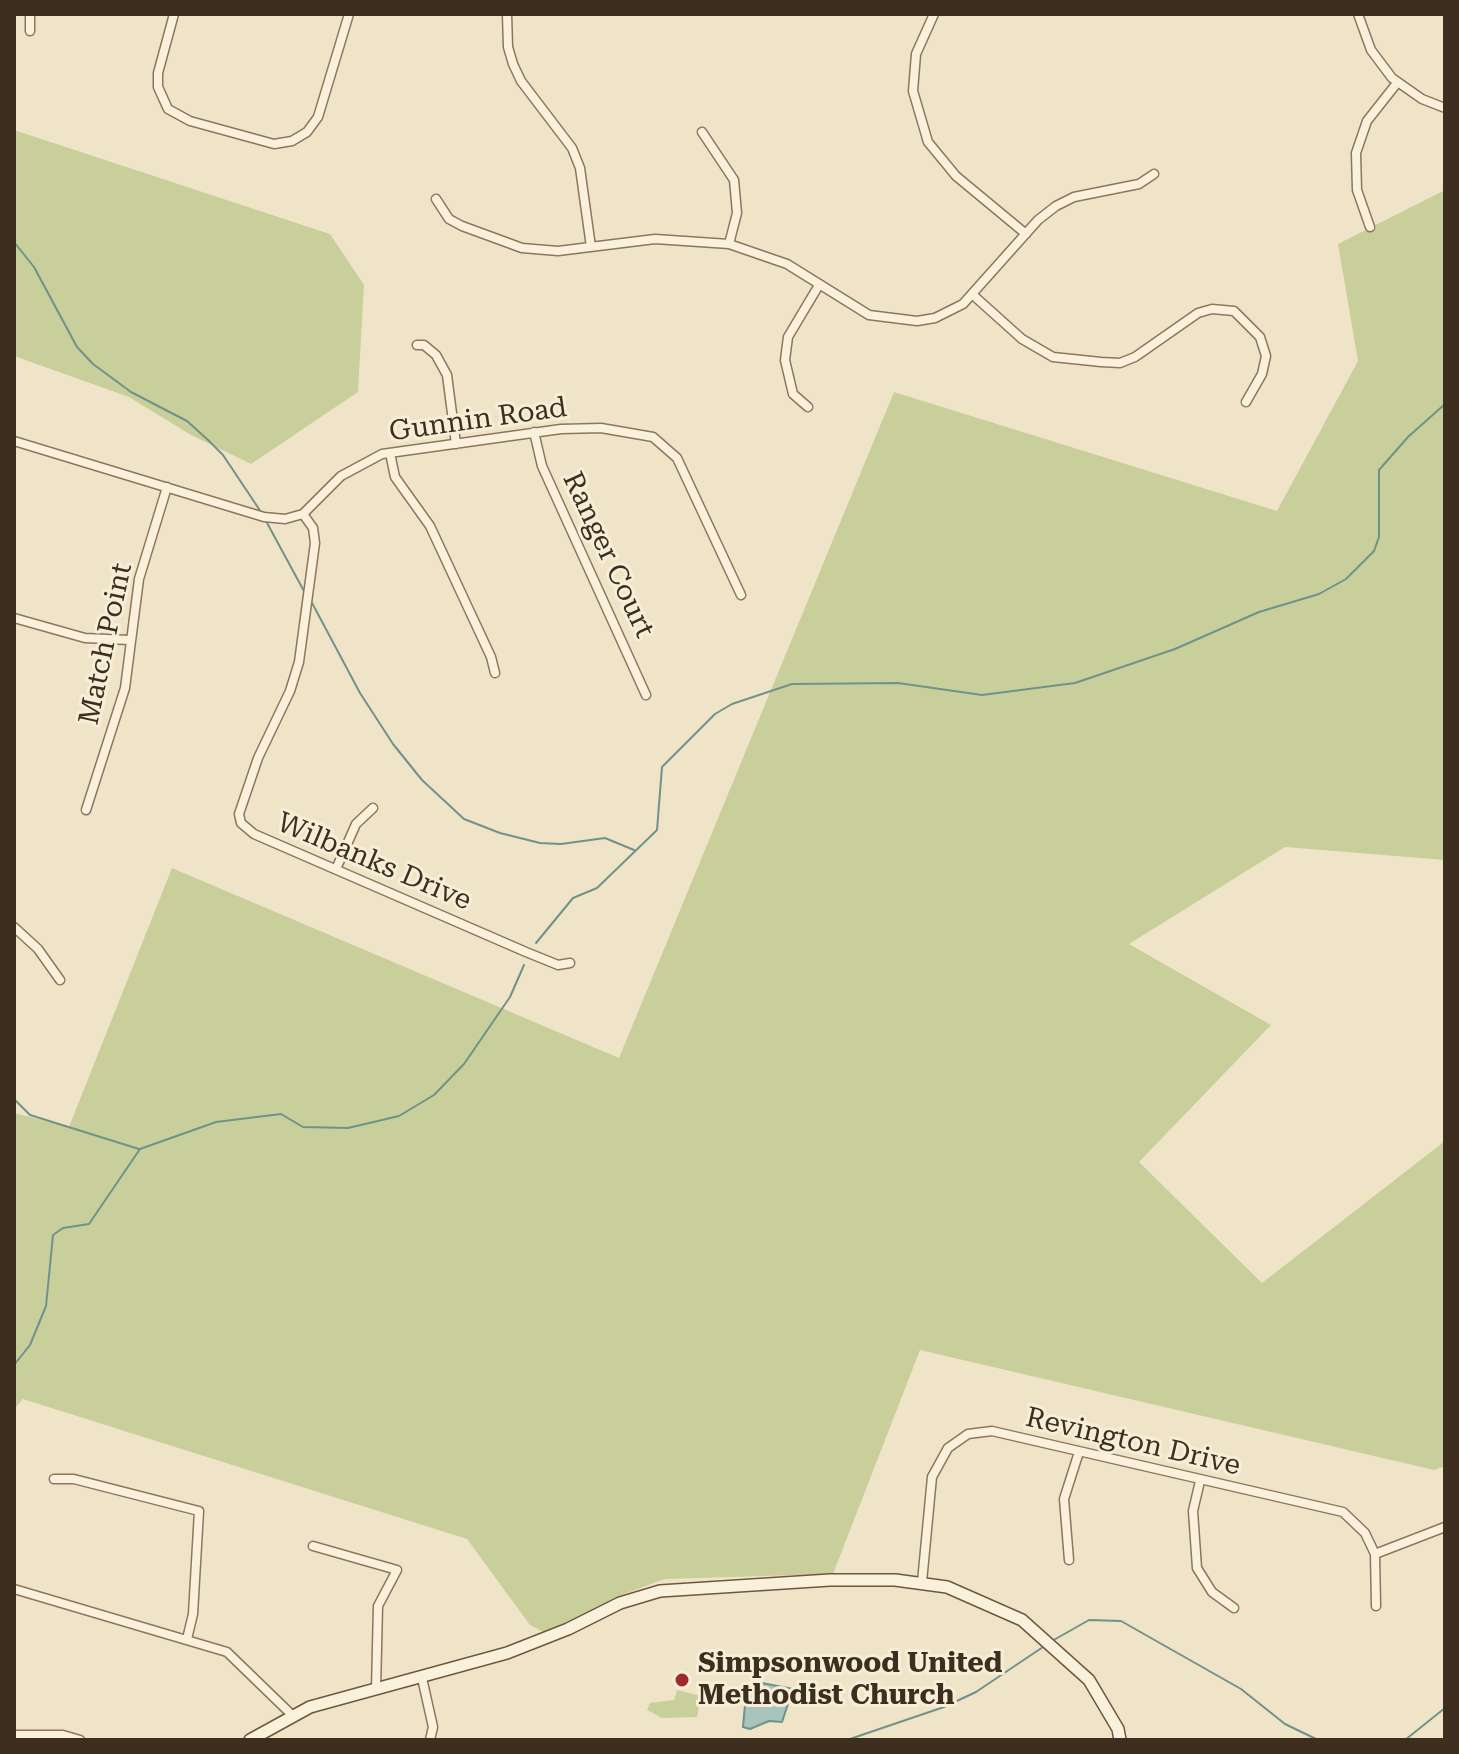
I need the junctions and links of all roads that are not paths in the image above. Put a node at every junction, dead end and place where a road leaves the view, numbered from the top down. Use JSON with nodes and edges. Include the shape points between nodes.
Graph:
{"nodes":[{"id":1,"x":30,"y":14,"type":"edge"},
{"id":2,"x":174,"y":14,"type":"edge"},
{"id":3,"x":507,"y":14,"type":"edge"},
{"id":4,"x":934,"y":14,"type":"edge"},
{"id":5,"x":1358,"y":14,"type":"edge"},
{"id":6,"x":347,"y":15,"type":"edge"},
{"id":7,"x":30,"y":31,"type":"dead end"},
{"id":8,"x":1397,"y":83,"type":"junction"},
{"id":9,"x":1445,"y":108,"type":"edge"},
{"id":10,"x":702,"y":132,"type":"dead end"},
{"id":11,"x":1154,"y":174,"type":"dead end"},
{"id":12,"x":436,"y":199,"type":"dead end"},
{"id":13,"x":1370,"y":227,"type":"dead end"},
{"id":14,"x":1026,"y":234,"type":"junction"},
{"id":15,"x":729,"y":244,"type":"junction"},
{"id":16,"x":591,"y":247,"type":"junction"},
{"id":17,"x":819,"y":285,"type":"junction"},
{"id":18,"x":973,"y":295,"type":"junction"},
{"id":19,"x":417,"y":345,"type":"dead end"},
{"id":20,"x":1246,"y":402,"type":"dead end"},
{"id":21,"x":808,"y":407,"type":"dead end"},
{"id":22,"x":534,"y":432,"type":"junction"},
{"id":23,"x":14,"y":441,"type":"edge"},
{"id":24,"x":456,"y":444,"type":"junction"},
{"id":25,"x":390,"y":453,"type":"junction"},
{"id":26,"x":167,"y":487,"type":"junction"},
{"id":27,"x":303,"y":514,"type":"junction"},
{"id":28,"x":741,"y":595,"type":"dead end"},
{"id":29,"x":14,"y":618,"type":"edge"},
{"id":30,"x":129,"y":640,"type":"junction"},
{"id":31,"x":495,"y":673,"type":"dead end"},
{"id":32,"x":646,"y":695,"type":"dead end"},
{"id":33,"x":373,"y":808,"type":"dead end"},
{"id":34,"x":86,"y":810,"type":"dead end"},
{"id":35,"x":336,"y":869,"type":"junction"},
{"id":36,"x":14,"y":927,"type":"edge"},
{"id":37,"x":570,"y":963,"type":"dead end"},
{"id":38,"x":60,"y":980,"type":"dead end"},
{"id":39,"x":1079,"y":1452,"type":"junction"},
{"id":40,"x":54,"y":1479,"type":"dead end"},
{"id":41,"x":1200,"y":1481,"type":"junction"},
{"id":42,"x":1445,"y":1527,"type":"edge"},
{"id":43,"x":313,"y":1546,"type":"dead end"},
{"id":44,"x":1375,"y":1554,"type":"junction"},
{"id":45,"x":1069,"y":1560,"type":"dead end"},
{"id":46,"x":922,"y":1582,"type":"junction"},
{"id":47,"x":14,"y":1589,"type":"edge"},
{"id":48,"x":1376,"y":1606,"type":"dead end"},
{"id":49,"x":1234,"y":1608,"type":"dead end"},
{"id":50,"x":187,"y":1639,"type":"junction"},
{"id":51,"x":422,"y":1678,"type":"junction"},
{"id":52,"x":376,"y":1689,"type":"junction"},
{"id":53,"x":292,"y":1715,"type":"junction"},
{"id":54,"x":14,"y":1735,"type":"edge"},
{"id":55,"x":80,"y":1740,"type":"edge"},
{"id":56,"x":250,"y":1740,"type":"edge"},
{"id":57,"x":430,"y":1740,"type":"edge"},
{"id":58,"x":1120,"y":1740,"type":"edge"}],
"edges":[{"from":1,"to":7,"type":"street"},
{"from":2,"to":6,"type":"street","via":[[158,73],[168,109],[190,121],[274,144],[307,132],[318,117]]},
{"from":3,"to":16,"type":"street","via":[[508,47],[517,72],[572,148],[580,168]]},
{"from":4,"to":14,"type":"street","via":[[916,54],[913,91],[928,142],[956,176]]},
{"from":5,"to":8,"type":"street","via":[[1371,50]]},
{"from":8,"to":9,"type":"street"},
{"from":8,"to":13,"type":"street","via":[[1367,121],[1356,153],[1357,190]]},
{"from":10,"to":15,"type":"street","via":[[734,180],[737,213]]},
{"from":11,"to":14,"type":"street","via":[[1139,184],[1074,197]]},
{"from":12,"to":16,"type":"street","via":[[449,219],[500,242],[540,250]]},
{"from":14,"to":18,"type":"street"},
{"from":15,"to":16,"type":"street","via":[[655,239]]},
{"from":15,"to":17,"type":"street","via":[[787,264]]},
{"from":17,"to":18,"type":"street","via":[[869,315],[889,320],[935,318]]},
{"from":17,"to":21,"type":"street","via":[[788,337],[785,360],[793,394]]},
{"from":18,"to":20,"type":"street","via":[[1022,339],[1050,355],[1101,362],[1135,357],[1198,313],[1234,311],[1260,337],[1266,356]]},
{"from":19,"to":24,"type":"street","via":[[436,355],[447,375]]},
{"from":22,"to":24,"type":"street","name":"Gunnin Road"},
{"from":22,"to":28,"type":"street","name":"Gunnin Road","via":[[601,428],[653,437],[667,446]]},
{"from":22,"to":32,"type":"street","name":"Ranger Court","via":[[542,466]]},
{"from":23,"to":26,"type":"street"},
{"from":24,"to":25,"type":"street","name":"Gunnin Road"},
{"from":25,"to":27,"type":"street","name":"Gunnin Road","via":[[341,476]]},
{"from":25,"to":31,"type":"street","via":[[395,477],[430,526]]},
{"from":26,"to":27,"type":"street","via":[[264,517],[294,519]]},
{"from":26,"to":30,"type":"street","name":"Match Point","via":[[139,579]]},
{"from":27,"to":35,"type":"street","name":"Wilbanks Drive","via":[[315,543],[299,662],[239,814],[254,834]]},
{"from":29,"to":30,"type":"street","via":[[85,638]]},
{"from":30,"to":34,"type":"street","name":"Match Point","via":[[125,688]]},
{"from":33,"to":35,"type":"street","via":[[356,824]]},
{"from":35,"to":37,"type":"street","name":"Wilbanks Drive","via":[[547,961]]},
{"from":36,"to":38,"type":"street"},
{"from":39,"to":41,"type":"street","name":"Revington Drive"},
{"from":39,"to":45,"type":"street","via":[[1064,1499]]},
{"from":39,"to":46,"type":"street","name":"Revington Drive","via":[[992,1431],[968,1434],[948,1448],[932,1477]]},
{"from":40,"to":50,"type":"street","via":[[74,1479],[199,1511]]},
{"from":41,"to":44,"type":"street","name":"Revington Drive","via":[[1343,1512],[1360,1527]]},
{"from":41,"to":49,"type":"street","via":[[1193,1511],[1197,1568],[1212,1592]]},
{"from":42,"to":44,"type":"street"},
{"from":43,"to":52,"type":"street","via":[[397,1570],[378,1606]]},
{"from":44,"to":48,"type":"street"},
{"from":46,"to":51,"type":"street","via":[[830,1580],[660,1591],[507,1653]]},
{"from":46,"to":58,"type":"street","via":[[973,1595],[1038,1631],[1089,1680]]},
{"from":47,"to":50,"type":"street"},
{"from":50,"to":53,"type":"street","via":[[227,1652]]},
{"from":51,"to":52,"type":"street"},
{"from":51,"to":57,"type":"street","via":[[433,1727]]},
{"from":52,"to":53,"type":"street"},
{"from":53,"to":56,"type":"street"},
{"from":54,"to":55,"type":"street"}]}
